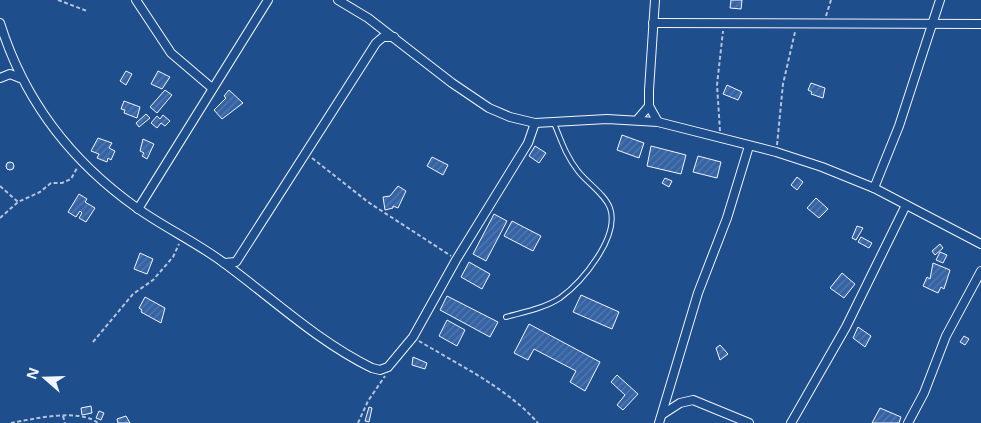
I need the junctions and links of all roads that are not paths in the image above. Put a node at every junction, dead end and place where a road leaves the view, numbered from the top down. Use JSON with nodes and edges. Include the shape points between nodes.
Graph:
{"nodes":[{"id":1,"x":136,"y":0,"type":"edge"},
{"id":2,"x":268,"y":0,"type":"edge"},
{"id":3,"x":338,"y":0,"type":"edge"},
{"id":4,"x":655,"y":0,"type":"edge"},
{"id":5,"x":940,"y":0,"type":"edge"},
{"id":6,"x":932,"y":22,"type":"junction"},
{"id":7,"x":0,"y":23,"type":"edge"},
{"id":8,"x":653,"y":23,"type":"junction"},
{"id":9,"x":981,"y":24,"type":"edge"},
{"id":10,"x":394,"y":37,"type":"junction"},
{"id":11,"x":0,"y":78,"type":"edge"},
{"id":12,"x":20,"y":78,"type":"junction"},
{"id":13,"x":212,"y":88,"type":"junction"},
{"id":14,"x":649,"y":106,"type":"junction"},
{"id":15,"x":638,"y":120,"type":"junction"},
{"id":16,"x":658,"y":122,"type":"junction"},
{"id":17,"x":535,"y":123,"type":"junction"},
{"id":18,"x":554,"y":123,"type":"junction"},
{"id":19,"x":749,"y":146,"type":"junction"},
{"id":20,"x":874,"y":188,"type":"junction"},
{"id":21,"x":906,"y":205,"type":"junction"},
{"id":22,"x":138,"y":208,"type":"junction"},
{"id":23,"x":981,"y":244,"type":"edge"},
{"id":24,"x":224,"y":263,"type":"junction"},
{"id":25,"x":981,"y":271,"type":"edge"},
{"id":26,"x":506,"y":317,"type":"dead end"},
{"id":27,"x":663,"y":414,"type":"junction"},
{"id":28,"x":659,"y":423,"type":"edge"},
{"id":29,"x":749,"y":423,"type":"edge"},
{"id":30,"x":791,"y":423,"type":"edge"},
{"id":31,"x":908,"y":423,"type":"edge"}],
"edges":[{"from":1,"to":13,"type":"street","via":[[171,53]]},
{"from":2,"to":13,"type":"street"},
{"from":3,"to":10,"type":"street"},
{"from":4,"to":8,"type":"street"},
{"from":5,"to":6,"type":"street"},
{"from":6,"to":8,"type":"street","via":[[822,25]]},
{"from":6,"to":9,"type":"street"},
{"from":6,"to":20,"type":"street","via":[[899,126]]},
{"from":7,"to":12,"type":"street"},
{"from":8,"to":14,"type":"street"},
{"from":10,"to":17,"type":"street","via":[[489,108]]},
{"from":10,"to":24,"type":"street","via":[[383,37],[376,43],[236,262]]},
{"from":11,"to":12,"type":"street","via":[[10,74]]},
{"from":12,"to":22,"type":"street","via":[[42,114],[84,162]]},
{"from":13,"to":22,"type":"street"},
{"from":14,"to":15,"type":"street"},
{"from":14,"to":16,"type":"street"},
{"from":15,"to":16,"type":"street"},
{"from":15,"to":18,"type":"street","via":[[607,118]]},
{"from":16,"to":19,"type":"street"},
{"from":17,"to":18,"type":"street"},
{"from":17,"to":24,"type":"street","via":[[528,143],[412,337],[388,367],[372,368],[313,333]]},
{"from":18,"to":26,"type":"lane","via":[[566,154],[607,201],[612,218],[610,233],[591,265],[560,298]]},
{"from":19,"to":20,"type":"street","via":[[822,167]]},
{"from":19,"to":27,"type":"street","via":[[727,218],[698,293]]},
{"from":20,"to":21,"type":"street"},
{"from":21,"to":23,"type":"street"},
{"from":21,"to":30,"type":"street","via":[[846,327]]},
{"from":22,"to":24,"type":"street"},
{"from":25,"to":31,"type":"street","via":[[946,336],[924,393]]},
{"from":27,"to":28,"type":"street"},
{"from":27,"to":29,"type":"street","via":[[680,402],[693,400]]}]}
